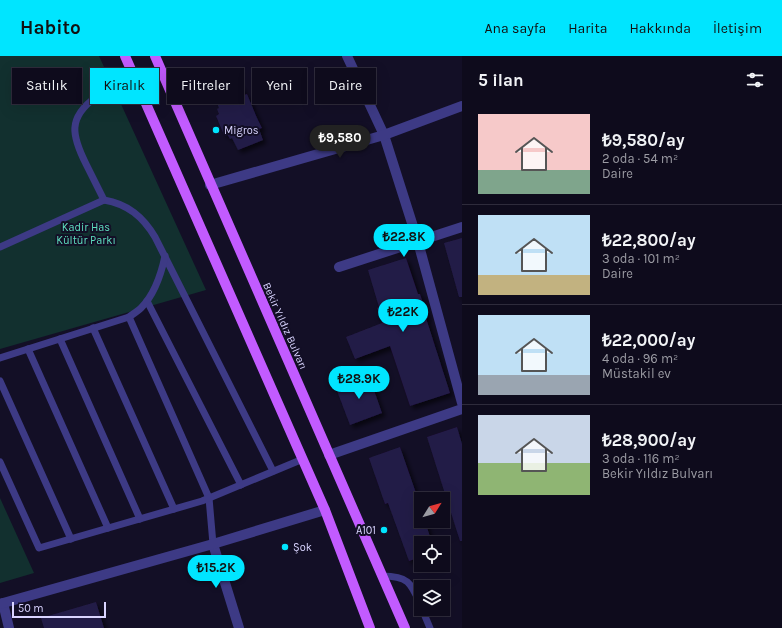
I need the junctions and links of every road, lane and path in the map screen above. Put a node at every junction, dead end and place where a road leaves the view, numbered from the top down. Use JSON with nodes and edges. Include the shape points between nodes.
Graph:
{"nodes":[{"id":1,"x":125,"y":56,"type":"edge"},
{"id":2,"x":155,"y":56,"type":"edge"},
{"id":3,"x":347,"y":56,"type":"edge"},
{"id":4,"x":130,"y":68,"type":"edge"},
{"id":5,"x":90,"y":103,"type":"edge"},
{"id":6,"x":146,"y":104,"type":"edge"},
{"id":7,"x":462,"y":106,"type":"edge"},
{"id":8,"x":384,"y":135,"type":"junction"},
{"id":9,"x":210,"y":184,"type":"junction"},
{"id":10,"x":104,"y":200,"type":"junction"},
{"id":11,"x":462,"y":227,"type":"edge"},
{"id":12,"x":418,"y":242,"type":"junction"},
{"id":13,"x":0,"y":247,"type":"edge"},
{"id":14,"x":165,"y":256,"type":"junction"},
{"id":15,"x":339,"y":267,"type":"dead end"},
{"id":16,"x":147,"y":301,"type":"junction"},
{"id":17,"x":129,"y":317,"type":"junction"},
{"id":18,"x":93,"y":328,"type":"junction"},
{"id":19,"x":60,"y":339,"type":"junction"},
{"id":20,"x":28,"y":349,"type":"junction"},
{"id":21,"x":0,"y":358,"type":"edge"},
{"id":22,"x":0,"y":382,"type":"edge"},
{"id":23,"x":462,"y":403,"type":"edge"},
{"id":24,"x":462,"y":410,"type":"edge"},
{"id":25,"x":329,"y":455,"type":"junction"},
{"id":26,"x":303,"y":459,"type":"junction"},
{"id":27,"x":0,"y":462,"type":"edge"},
{"id":28,"x":273,"y":471,"type":"junction"},
{"id":29,"x":241,"y":484,"type":"junction"},
{"id":30,"x":209,"y":498,"type":"junction"},
{"id":31,"x":174,"y":509,"type":"junction"},
{"id":32,"x":325,"y":510,"type":"junction"},
{"id":33,"x":140,"y":519,"type":"junction"},
{"id":34,"x":108,"y":528,"type":"junction"},
{"id":35,"x":71,"y":539,"type":"junction"},
{"id":36,"x":213,"y":544,"type":"junction"},
{"id":37,"x":382,"y":576,"type":"junction"},
{"id":38,"x":414,"y":590,"type":"edge"},
{"id":39,"x":1,"y":604,"type":"edge"},
{"id":40,"x":425,"y":616,"type":"edge"},
{"id":41,"x":9,"y":628,"type":"edge"},
{"id":42,"x":239,"y":628,"type":"edge"},
{"id":43,"x":370,"y":628,"type":"edge"},
{"id":44,"x":405,"y":628,"type":"edge"},
{"id":45,"x":430,"y":628,"type":"edge"}],
"edges":[{"from":1,"to":4,"type":"main road"},
{"from":2,"to":9,"type":"main road","name":"Bekir Yıldız Bulvarı"},
{"from":3,"to":8,"type":"street"},
{"from":5,"to":10,"type":"lane","via":[[76,120],[74,134],[77,148]]},
{"from":6,"to":26,"type":"main road"},
{"from":7,"to":8,"type":"street"},
{"from":8,"to":9,"type":"street"},
{"from":8,"to":12,"type":"street"},
{"from":9,"to":25,"type":"main road","name":"Bekir Yıldız Bulvarı"},
{"from":10,"to":13,"type":"lane"},
{"from":10,"to":14,"type":"lane","via":[[120,204],[136,213],[150,227]]},
{"from":11,"to":12,"type":"street"},
{"from":12,"to":15,"type":"street"},
{"from":12,"to":23,"type":"street"},
{"from":14,"to":16,"type":"lane","via":[[159,280]]},
{"from":14,"to":28,"type":"lane"},
{"from":16,"to":17,"type":"lane"},
{"from":16,"to":29,"type":"lane"},
{"from":17,"to":18,"type":"lane"},
{"from":17,"to":30,"type":"lane"},
{"from":18,"to":19,"type":"lane"},
{"from":18,"to":31,"type":"lane"},
{"from":19,"to":20,"type":"lane"},
{"from":19,"to":33,"type":"lane"},
{"from":20,"to":21,"type":"lane"},
{"from":20,"to":34,"type":"lane"},
{"from":22,"to":35,"type":"lane"},
{"from":24,"to":25,"type":"street"},
{"from":25,"to":37,"type":"main road","name":"Bekir Yıldız Bulvarı"},
{"from":26,"to":28,"type":"lane"},
{"from":26,"to":32,"type":"main road"},
{"from":27,"to":35,"type":"lane","via":[[39,548]]},
{"from":28,"to":29,"type":"lane"},
{"from":29,"to":30,"type":"lane"},
{"from":30,"to":31,"type":"lane"},
{"from":30,"to":36,"type":"lane"},
{"from":31,"to":33,"type":"lane"},
{"from":32,"to":36,"type":"street"},
{"from":32,"to":43,"type":"main road"},
{"from":33,"to":34,"type":"lane"},
{"from":34,"to":35,"type":"lane"},
{"from":36,"to":39,"type":"street"},
{"from":36,"to":42,"type":"street"},
{"from":37,"to":38,"type":"lane","via":[[397,576],[407,581]]},
{"from":37,"to":44,"type":"main road","name":"Bekir Yıldız Bulvarı"},
{"from":39,"to":41,"type":"street"},
{"from":40,"to":45,"type":"lane"}]}
